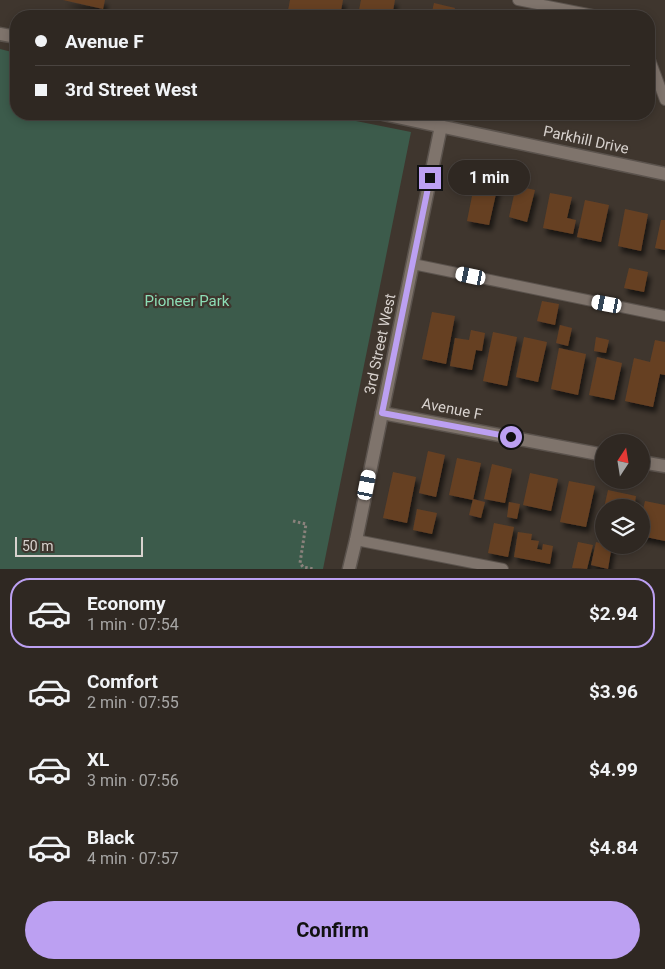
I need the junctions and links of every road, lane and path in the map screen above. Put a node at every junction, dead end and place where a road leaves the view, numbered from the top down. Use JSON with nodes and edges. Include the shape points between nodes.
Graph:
{"nodes":[{"id":1,"x":518,"y":0,"type":"edge"},
{"id":2,"x":568,"y":10,"type":"edge"},
{"id":3,"x":655,"y":73,"type":"edge"},
{"id":4,"x":665,"y":100,"type":"edge"},
{"id":5,"x":412,"y":120,"type":"edge"},
{"id":6,"x":441,"y":126,"type":"junction"},
{"id":7,"x":665,"y":174,"type":"edge"},
{"id":8,"x":413,"y":264,"type":"junction"},
{"id":9,"x":665,"y":316,"type":"edge"},
{"id":10,"x":382,"y":413,"type":"junction"},
{"id":11,"x":595,"y":452,"type":"edge"},
{"id":12,"x":650,"y":464,"type":"edge"},
{"id":13,"x":665,"y":466,"type":"edge"},
{"id":14,"x":293,"y":521,"type":"dead end"},
{"id":15,"x":356,"y":540,"type":"junction"},
{"id":16,"x":314,"y":569,"type":"edge"},
{"id":17,"x":349,"y":569,"type":"edge"},
{"id":18,"x":502,"y":569,"type":"edge"}],
"edges":[{"from":1,"to":2,"type":"lane"},
{"from":3,"to":4,"type":"lane"},
{"from":5,"to":6,"type":"street","name":"Parkhill Drive"},
{"from":6,"to":7,"type":"street","name":"Parkhill Drive"},
{"from":6,"to":8,"type":"street","name":"3rd Street West"},
{"from":8,"to":9,"type":"lane"},
{"from":8,"to":10,"type":"street","name":"3rd Street West"},
{"from":10,"to":11,"type":"street","name":"Avenue F"},
{"from":10,"to":15,"type":"street","name":"3rd Street West"},
{"from":12,"to":13,"type":"street"},
{"from":14,"to":16,"type":"path","via":[[306,524],[300,562],[303,567]]},
{"from":15,"to":17,"type":"street","name":"3rd Street West"},
{"from":15,"to":18,"type":"lane"}]}
